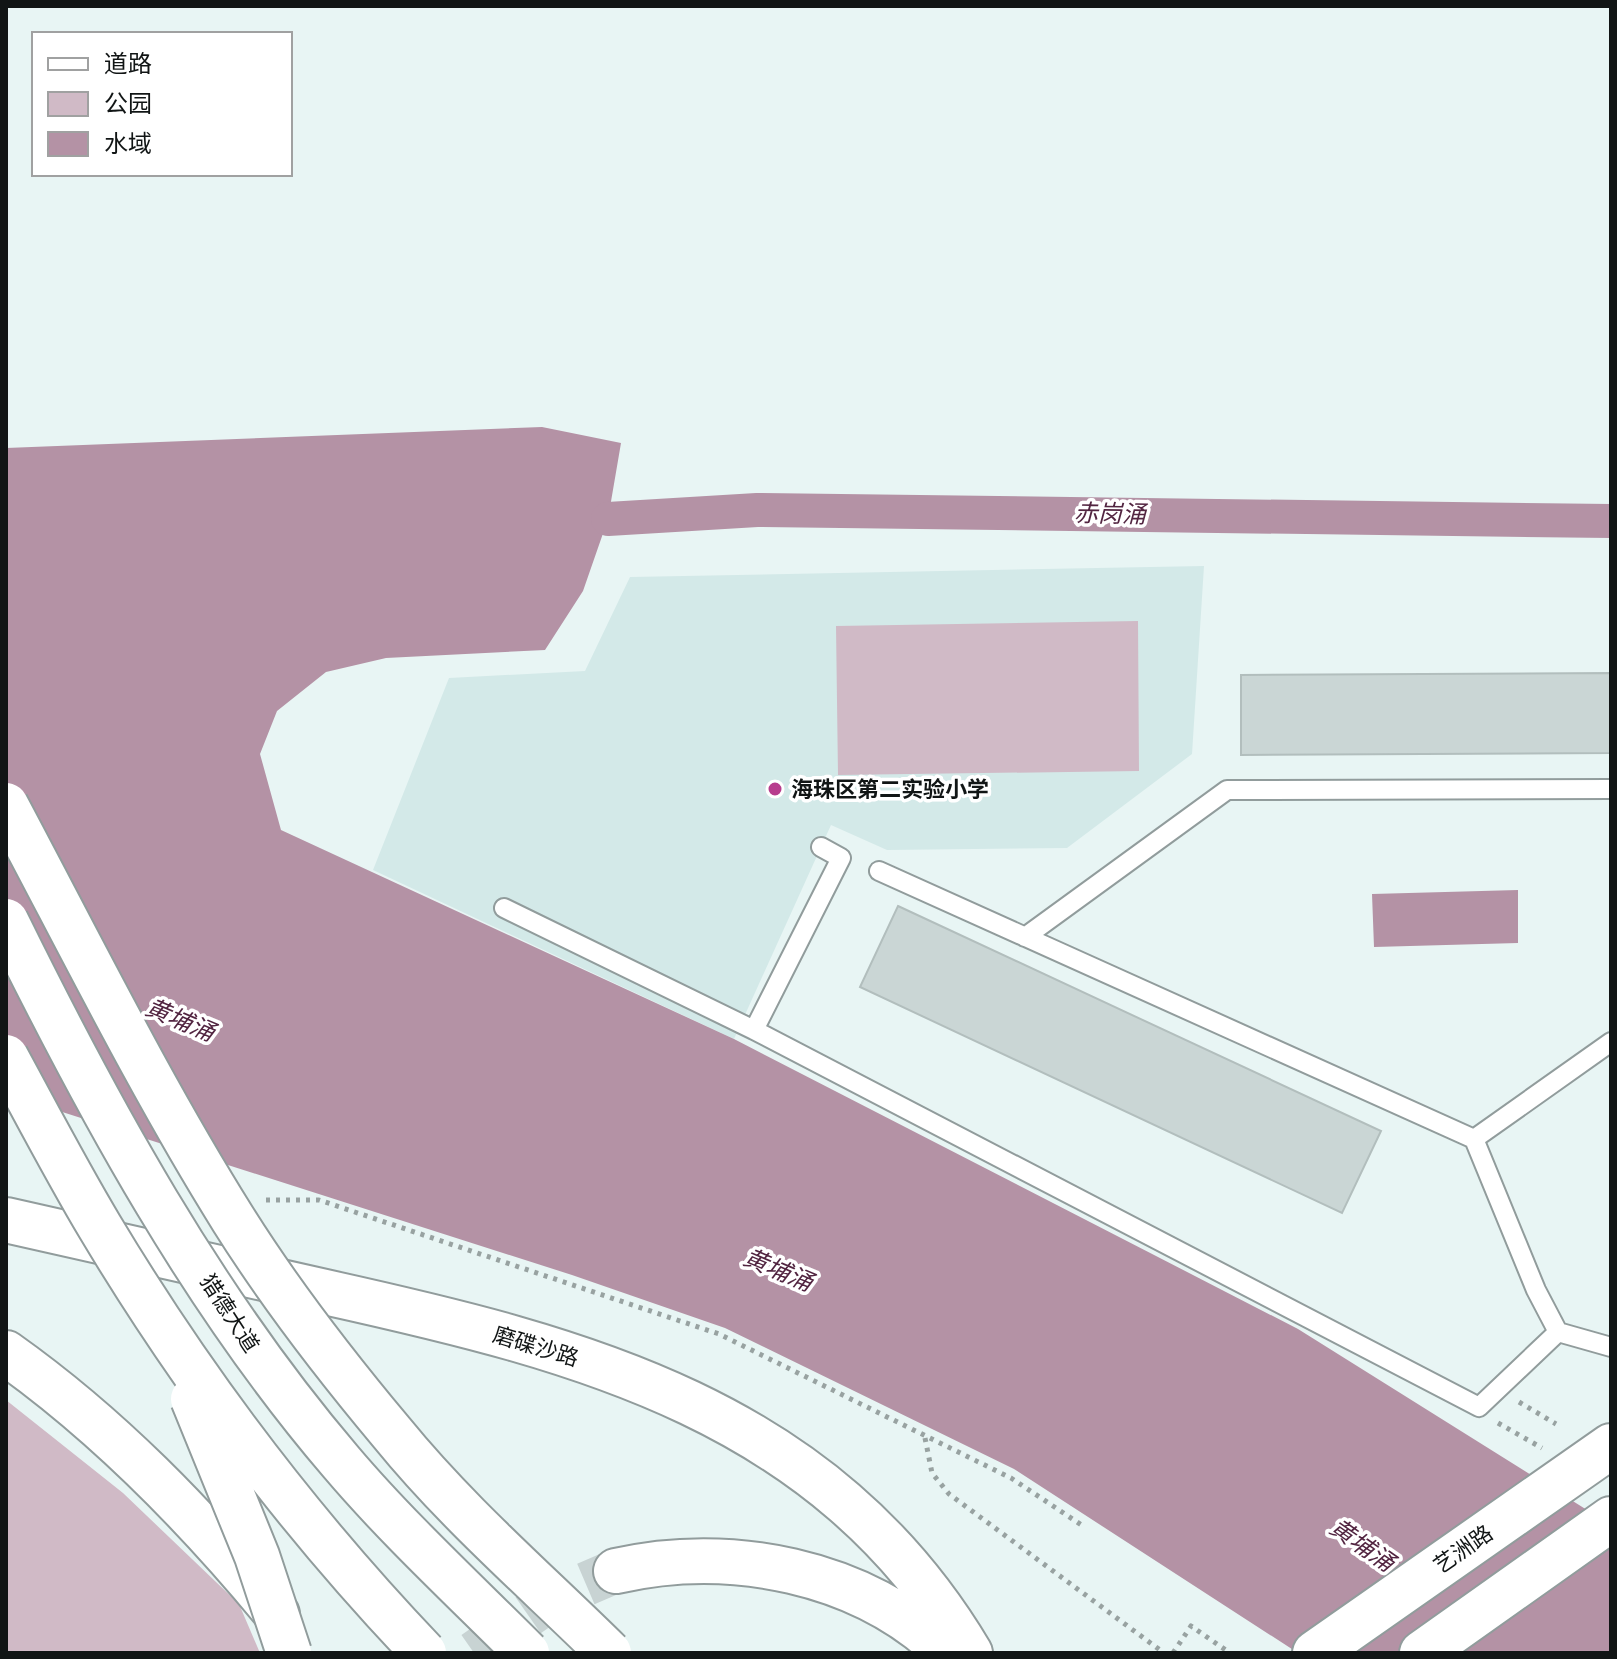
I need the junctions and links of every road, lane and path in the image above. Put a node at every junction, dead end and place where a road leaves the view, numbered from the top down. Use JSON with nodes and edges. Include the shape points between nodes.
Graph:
{"nodes":[{"id":1,"x":1611,"y":789,"type":"edge"},
{"id":2,"x":6,"y":805,"type":"edge"},
{"id":3,"x":821,"y":847,"type":"dead end"},
{"id":4,"x":879,"y":871,"type":"dead end"},
{"id":5,"x":504,"y":908,"type":"dead end"},
{"id":6,"x":6,"y":921,"type":"edge"},
{"id":7,"x":1025,"y":937,"type":"junction"},
{"id":8,"x":754,"y":1030,"type":"junction"},
{"id":9,"x":1611,"y":1042,"type":"edge"},
{"id":10,"x":6,"y":1057,"type":"edge"},
{"id":11,"x":1474,"y":1139,"type":"junction"},
{"id":12,"x":319,"y":1200,"type":"dead end"},
{"id":13,"x":6,"y":1220,"type":"edge"},
{"id":14,"x":146,"y":1299,"type":"junction"},
{"id":15,"x":1558,"y":1332,"type":"junction"},
{"id":16,"x":1611,"y":1347,"type":"edge"},
{"id":17,"x":6,"y":1353,"type":"edge"},
{"id":18,"x":1496,"y":1421,"type":"dead end"},
{"id":19,"x":1556,"y":1424,"type":"dead end"},
{"id":20,"x":925,"y":1438,"type":"junction"},
{"id":21,"x":1611,"y":1446,"type":"edge"},
{"id":22,"x":1611,"y":1519,"type":"edge"},
{"id":23,"x":1083,"y":1526,"type":"dead end"},
{"id":24,"x":616,"y":1571,"type":"tunnel mouth"},
{"id":25,"x":289,"y":1653,"type":"edge"},
{"id":26,"x":308,"y":1653,"type":"edge"},
{"id":27,"x":424,"y":1653,"type":"edge"},
{"id":28,"x":527,"y":1653,"type":"edge"},
{"id":29,"x":609,"y":1653,"type":"edge"},
{"id":30,"x":947,"y":1653,"type":"edge"},
{"id":31,"x":970,"y":1653,"type":"edge"},
{"id":32,"x":1164,"y":1653,"type":"edge"},
{"id":33,"x":1173,"y":1653,"type":"edge"},
{"id":34,"x":1230,"y":1653,"type":"edge"},
{"id":35,"x":1315,"y":1653,"type":"edge"},
{"id":36,"x":1422,"y":1653,"type":"edge"}],
"edges":[{"from":1,"to":7,"type":"lane","via":[[1227,790]]},
{"from":2,"to":29,"type":"main road","bridge":true,"via":[[160,1097],[234,1221],[311,1332],[394,1436]]},
{"from":3,"to":8,"type":"lane","via":[[841,858]]},
{"from":4,"to":7,"type":"lane"},
{"from":5,"to":8,"type":"lane"},
{"from":6,"to":28,"type":"main road","name":"猎德大道","bridge":true,"via":[[83,1074],[255,1352],[341,1463]]},
{"from":7,"to":11,"type":"lane"},
{"from":8,"to":15,"type":"lane","via":[[1479,1407]]},
{"from":9,"to":11,"type":"lane"},
{"from":10,"to":14,"type":"main road","bridge":true,"via":[[100,1228]]},
{"from":11,"to":15,"type":"lane"},
{"from":12,"to":20,"type":"path","via":[[719,1334]]},
{"from":13,"to":31,"type":"main road","name":"磨碟沙路","via":[[519,1339],[700,1405],[782,1455],[853,1512],[913,1575]]},
{"from":14,"to":25,"type":"main road","bridge":true,"via":[[231,1485]]},
{"from":14,"to":27,"type":"main road","bridge":true,"via":[[310,1524]]},
{"from":15,"to":16,"type":"lane"},
{"from":17,"to":26,"type":"main road","via":[[89,1416],[145,1469]]},
{"from":18,"to":19,"type":"path","via":[[1517,1401]]},
{"from":20,"to":23,"type":"path","via":[[1011,1478]]},
{"from":20,"to":32,"type":"path","via":[[932,1473],[949,1494]]},
{"from":21,"to":35,"type":"main road","name":"艺洲路"},
{"from":22,"to":36,"type":"main road"},
{"from":24,"to":30,"type":"main road","via":[[685,1559],[785,1570],[852,1591],[930,1637]]},
{"from":33,"to":34,"type":"path","via":[[1191,1626]]}]}
